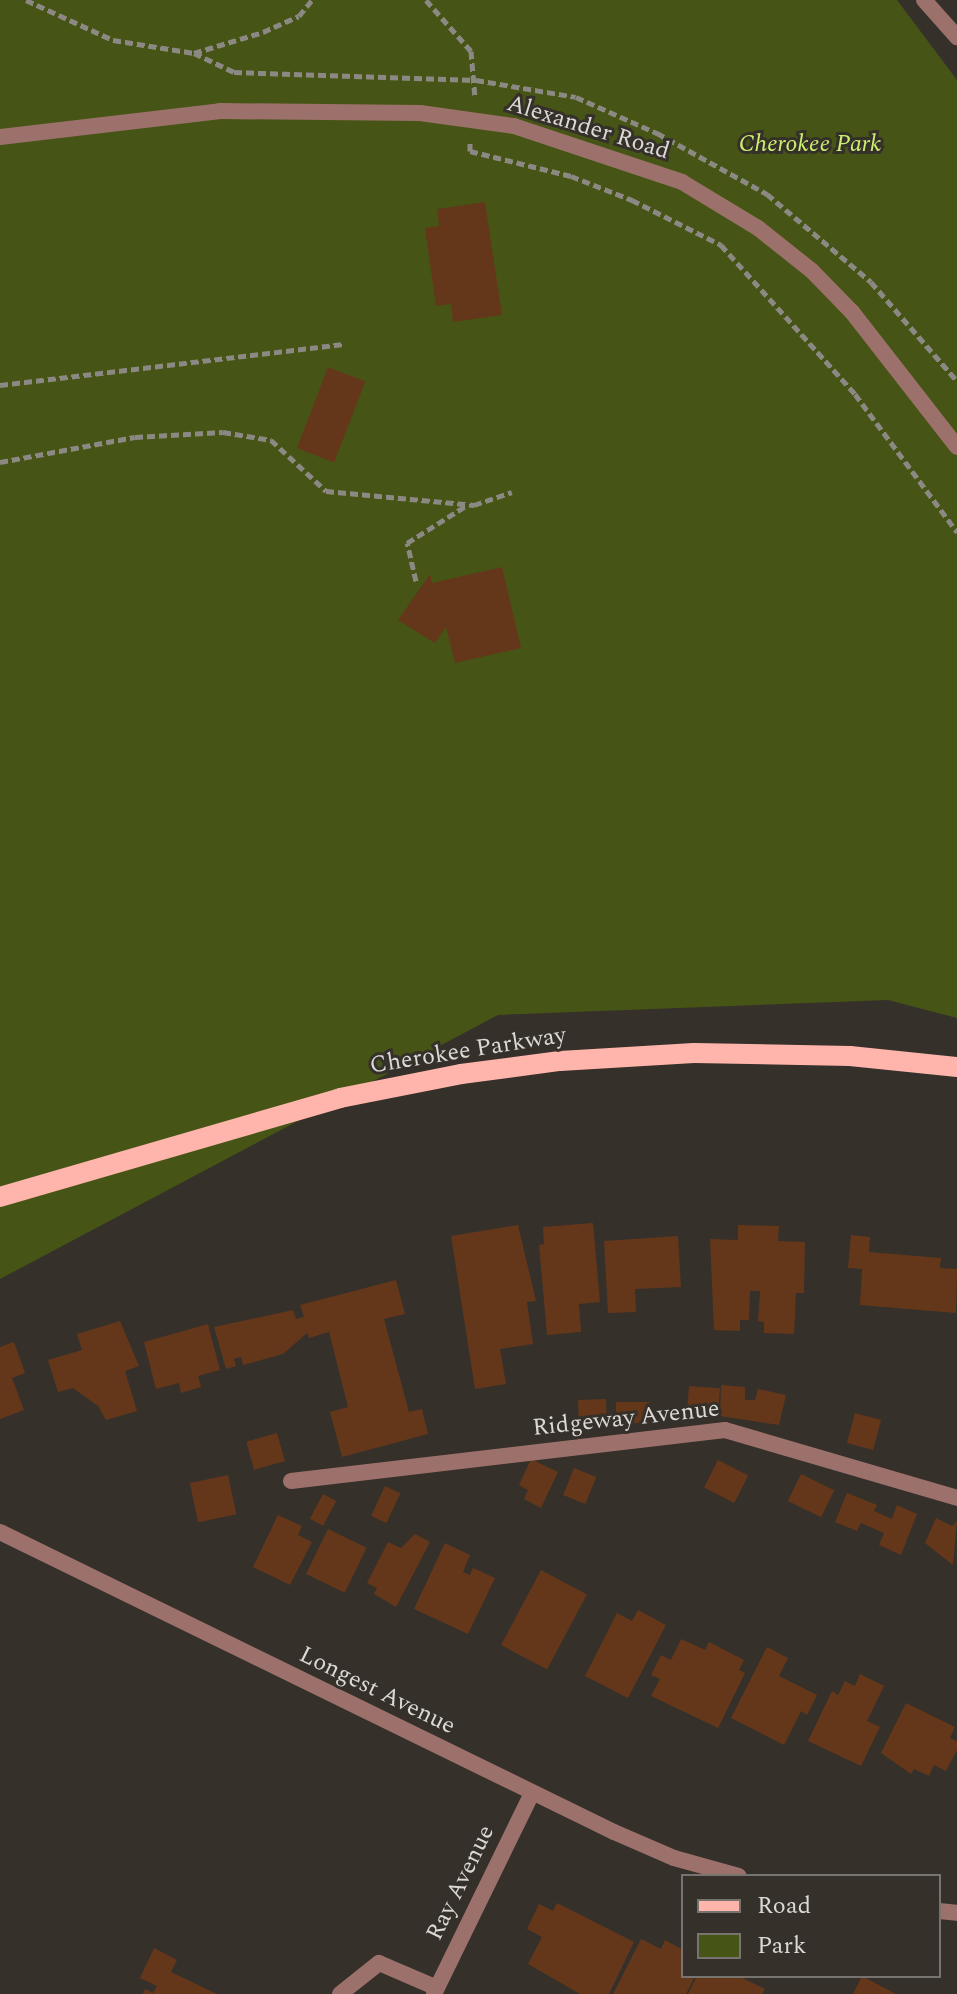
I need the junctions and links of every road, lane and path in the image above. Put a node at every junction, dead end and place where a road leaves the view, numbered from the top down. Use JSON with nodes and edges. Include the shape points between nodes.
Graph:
{"nodes":[{"id":1,"x":26,"y":0,"type":"edge"},
{"id":2,"x":312,"y":0,"type":"edge"},
{"id":3,"x":426,"y":0,"type":"edge"},
{"id":4,"x":924,"y":0,"type":"edge"},
{"id":5,"x":957,"y":37,"type":"edge"},
{"id":6,"x":194,"y":53,"type":"junction"},
{"id":7,"x":0,"y":137,"type":"edge"},
{"id":8,"x":470,"y":151,"type":"dead end"},
{"id":9,"x":344,"y":344,"type":"dead end"},
{"id":10,"x":0,"y":385,"type":"edge"},
{"id":11,"x":957,"y":447,"type":"edge"},
{"id":12,"x":0,"y":462,"type":"edge"},
{"id":13,"x":512,"y":492,"type":"dead end"},
{"id":14,"x":468,"y":505,"type":"junction"},
{"id":15,"x":957,"y":532,"type":"edge"},
{"id":16,"x":416,"y":581,"type":"dead end"},
{"id":17,"x":957,"y":1067,"type":"edge"},
{"id":18,"x":0,"y":1197,"type":"edge"},
{"id":19,"x":291,"y":1481,"type":"dead end"},
{"id":20,"x":957,"y":1498,"type":"edge"},
{"id":21,"x":0,"y":1532,"type":"edge"},
{"id":22,"x":532,"y":1793,"type":"junction"},
{"id":23,"x":732,"y":1874,"type":"edge"},
{"id":24,"x":436,"y":1991,"type":"edge"},
{"id":25,"x":340,"y":1994,"type":"edge"}],
"edges":[{"from":1,"to":6,"type":"path","via":[[113,40]]},
{"from":2,"to":6,"type":"path","via":[[299,16]]},
{"from":3,"to":6,"type":"path","via":[[471,51],[476,80],[234,72]]},
{"from":4,"to":5,"type":"street"},
{"from":7,"to":11,"type":"street","name":"Alexander Road","via":[[234,110],[420,113],[514,126],[682,182],[758,228],[852,312]]},
{"from":8,"to":15,"type":"path","via":[[571,176],[721,245],[855,394]]},
{"from":9,"to":10,"type":"path"},
{"from":12,"to":14,"type":"path","via":[[135,437],[223,432],[271,440],[326,491]]},
{"from":13,"to":14,"type":"path"},
{"from":14,"to":16,"type":"path","via":[[407,543]]},
{"from":17,"to":18,"type":"main road","name":"Cherokee Parkway","via":[[850,1056],[694,1053],[489,1071],[340,1098]]},
{"from":19,"to":20,"type":"street","name":"Ridgeway Avenue","via":[[725,1430]]},
{"from":21,"to":22,"type":"street","name":"Longest Avenue"},
{"from":22,"to":23,"type":"street","name":"Longest Avenue","via":[[674,1858]]},
{"from":22,"to":24,"type":"street","name":"Ray Avenue"},
{"from":24,"to":25,"type":"street","via":[[379,1963]]}]}
